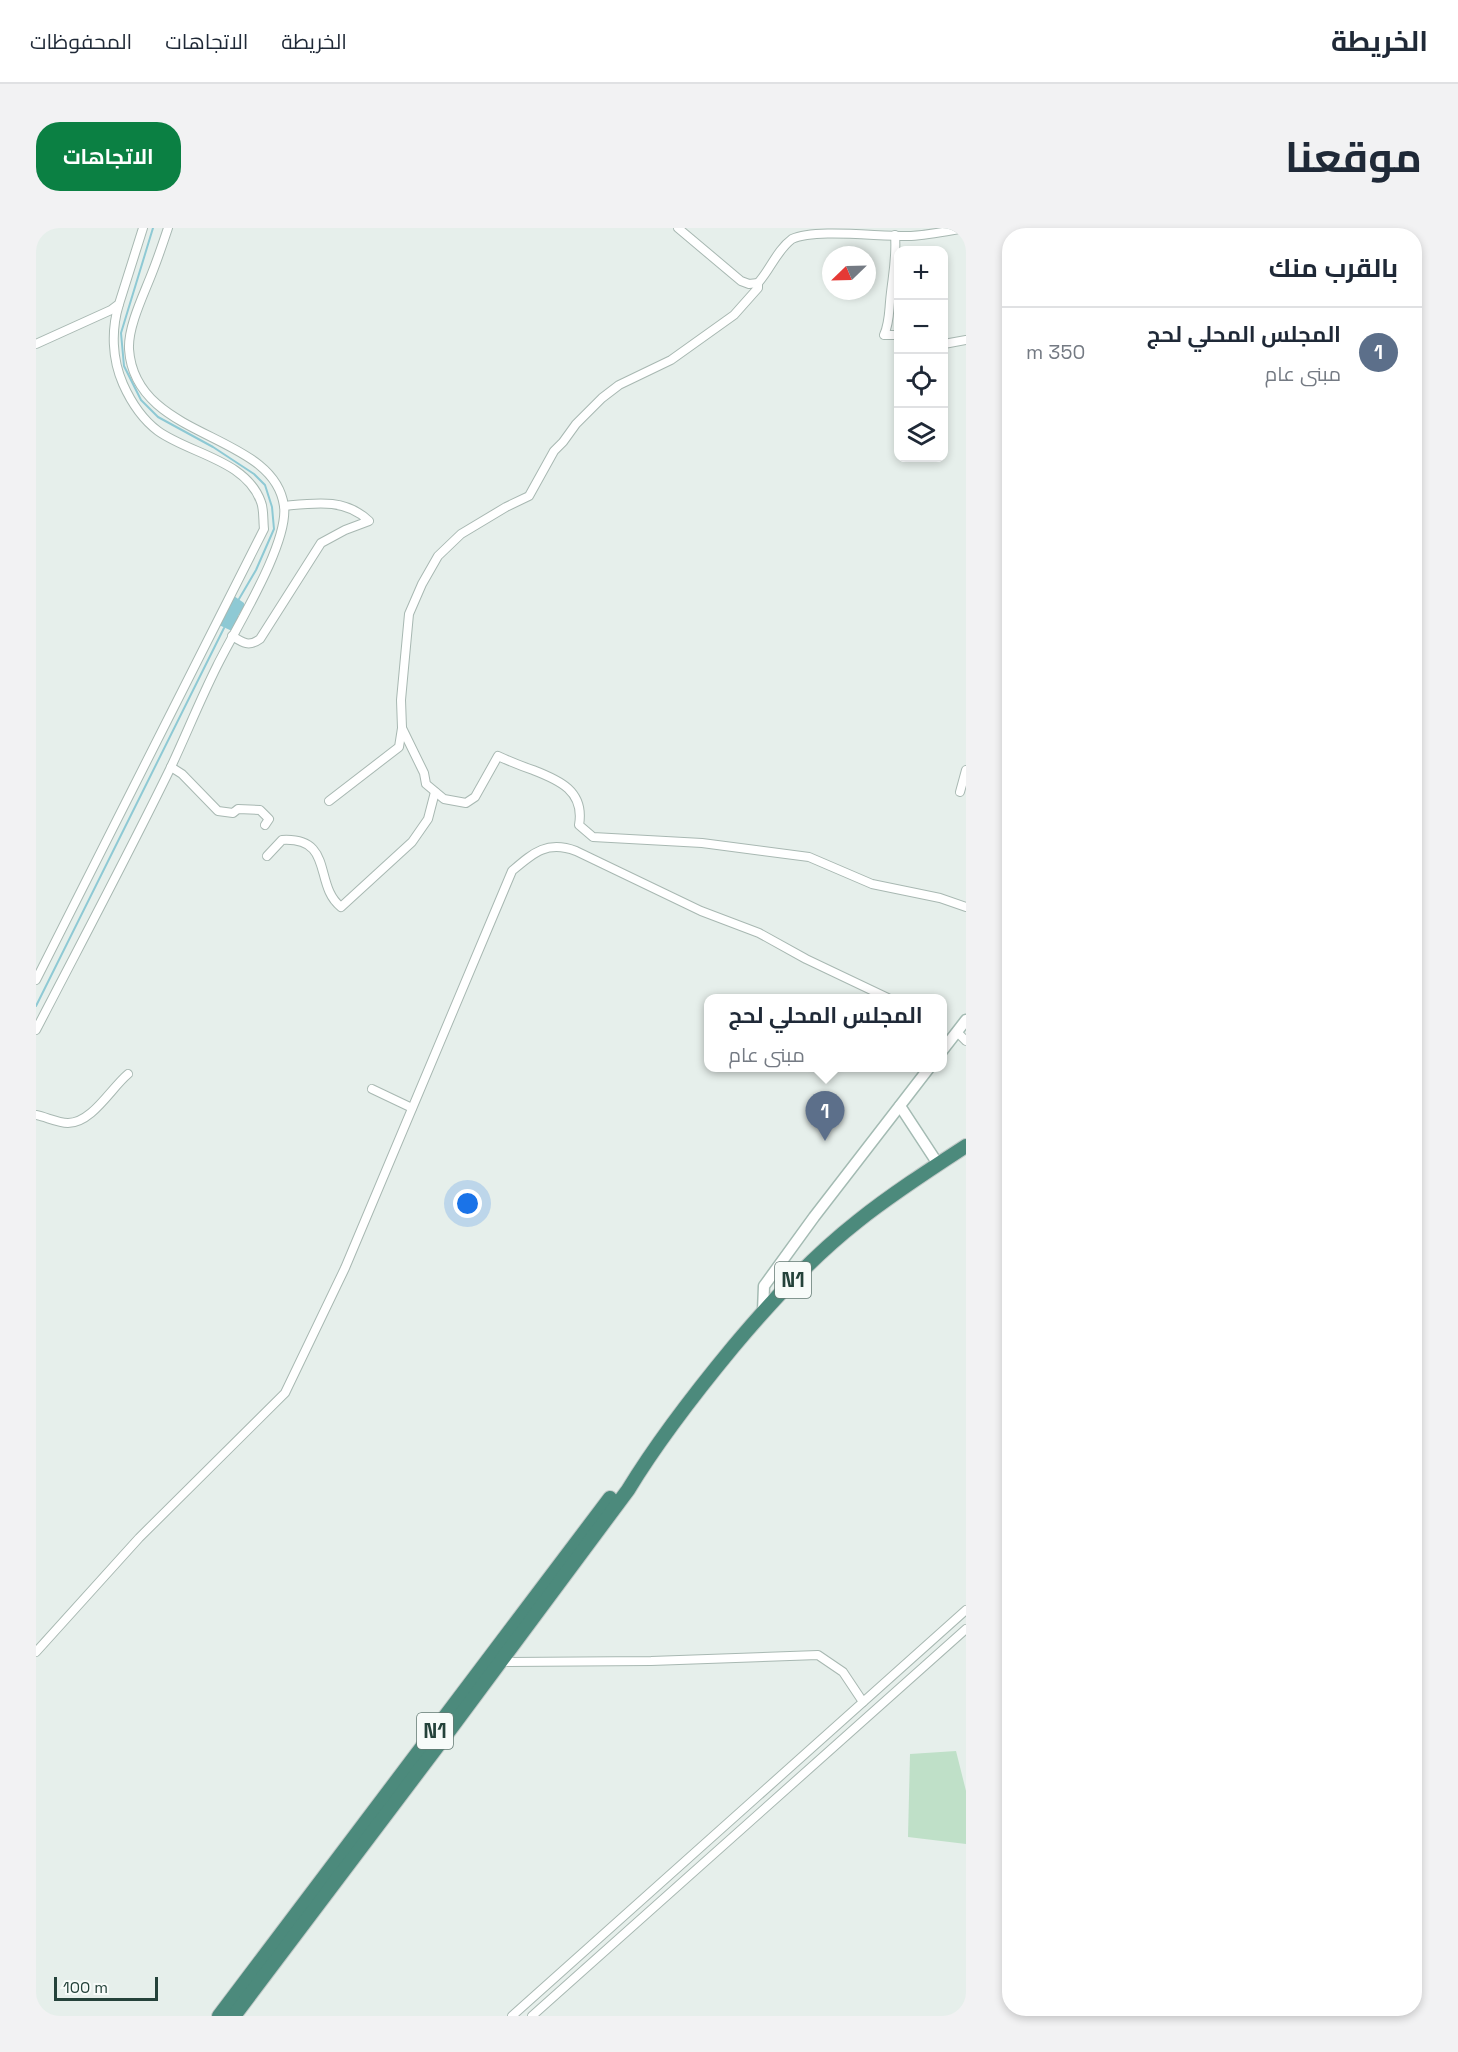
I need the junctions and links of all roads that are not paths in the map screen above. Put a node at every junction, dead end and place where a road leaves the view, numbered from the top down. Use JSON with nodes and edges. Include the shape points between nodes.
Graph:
{"nodes":[{"id":1,"x":143,"y":228,"type":"edge"},
{"id":2,"x":168,"y":228,"type":"edge"},
{"id":3,"x":678,"y":228,"type":"edge"},
{"id":4,"x":966,"y":228,"type":"edge"},
{"id":5,"x":895,"y":235,"type":"junction"},
{"id":6,"x":758,"y":283,"type":"junction"},
{"id":7,"x":119,"y":304,"type":"junction"},
{"id":8,"x":894,"y":335,"type":"edge"},
{"id":9,"x":966,"y":340,"type":"edge"},
{"id":10,"x":948,"y":343,"type":"edge"},
{"id":11,"x":36,"y":344,"type":"edge"},
{"id":12,"x":284,"y":506,"type":"junction"},
{"id":13,"x":232,"y":636,"type":"junction"},
{"id":14,"x":402,"y":728,"type":"junction"},
{"id":15,"x":171,"y":767,"type":"junction"},
{"id":16,"x":966,"y":770,"type":"edge"},
{"id":17,"x":435,"y":792,"type":"junction"},
{"id":18,"x":960,"y":792,"type":"dead end"},
{"id":19,"x":329,"y":801,"type":"dead end"},
{"id":20,"x":265,"y":825,"type":"dead end"},
{"id":21,"x":267,"y":856,"type":"dead end"},
{"id":22,"x":966,"y":907,"type":"edge"},
{"id":23,"x":36,"y":980,"type":"edge"},
{"id":24,"x":878,"y":994,"type":"edge"},
{"id":25,"x":966,"y":1020,"type":"edge"},
{"id":26,"x":36,"y":1030,"type":"edge"},
{"id":27,"x":957,"y":1032,"type":"junction"},
{"id":28,"x":947,"y":1038,"type":"edge"},
{"id":29,"x":966,"y":1041,"type":"edge"},
{"id":30,"x":926,"y":1072,"type":"edge"},
{"id":31,"x":128,"y":1074,"type":"dead end"},
{"id":32,"x":372,"y":1089,"type":"dead end"},
{"id":33,"x":900,"y":1106,"type":"junction"},
{"id":34,"x":412,"y":1108,"type":"junction"},
{"id":35,"x":36,"y":1115,"type":"edge"},
{"id":36,"x":966,"y":1146,"type":"edge"},
{"id":37,"x":938,"y":1164,"type":"junction"},
{"id":38,"x":763,"y":1311,"type":"junction"},
{"id":39,"x":653,"y":1449,"type":"junction"},
{"id":40,"x":966,"y":1610,"type":"edge"},
{"id":41,"x":966,"y":1629,"type":"edge"},
{"id":42,"x":36,"y":1652,"type":"edge"},
{"id":43,"x":501,"y":1662,"type":"junction"},
{"id":44,"x":863,"y":1702,"type":"junction"},
{"id":45,"x":219,"y":2016,"type":"edge"},
{"id":46,"x":234,"y":2016,"type":"edge"},
{"id":47,"x":512,"y":2016,"type":"edge"},
{"id":48,"x":532,"y":2016,"type":"edge"}],
"edges":[{"from":1,"to":7,"type":"street"},
{"from":2,"to":12,"type":"street","via":[[136,311],[129,348],[133,369],[156,405],[232,447],[271,477]]},
{"from":3,"to":6,"type":"street","via":[[741,281]]},
{"from":4,"to":5,"type":"street"},
{"from":5,"to":6,"type":"street","via":[[805,232],[783,247]]},
{"from":5,"to":8,"type":"street","via":[[895,270],[885,335]]},
{"from":6,"to":14,"type":"street","via":[[734,315],[671,360],[619,385],[602,398],[554,451],[529,496],[461,534],[438,556],[409,614]]},
{"from":7,"to":11,"type":"street"},
{"from":7,"to":23,"type":"street","via":[[113,350],[118,372],[137,411],[157,430],[239,474],[262,502],[264,529]]},
{"from":9,"to":10,"type":"street"},
{"from":12,"to":13,"type":"street","via":[[282,530],[267,571]]},
{"from":12,"to":13,"type":"street","via":[[326,502],[360,512],[369,521],[321,543],[260,639],[245,644]]},
{"from":13,"to":15,"type":"street"},
{"from":14,"to":17,"type":"street","via":[[426,784]]},
{"from":14,"to":19,"type":"street","via":[[399,747]]},
{"from":15,"to":20,"type":"street","via":[[218,811],[260,810],[269,819]]},
{"from":15,"to":26,"type":"street"},
{"from":16,"to":18,"type":"street"},
{"from":17,"to":21,"type":"street","via":[[428,819],[412,842],[341,907],[332,899],[319,857],[310,847],[298,840],[282,840]]},
{"from":17,"to":22,"type":"street","via":[[444,799],[466,803],[475,797],[498,756],[552,776],[568,788],[577,800],[579,825],[593,837],[702,843],[809,857],[872,884]]},
{"from":24,"to":34,"type":"street","via":[[759,933],[701,911],[561,845],[533,852],[512,871]]},
{"from":25,"to":27,"type":"main road"},
{"from":27,"to":28,"type":"main road"},
{"from":27,"to":29,"type":"street"},
{"from":30,"to":33,"type":"main road"},
{"from":31,"to":35,"type":"street","via":[[86,1118],[68,1123]]},
{"from":32,"to":34,"type":"street"},
{"from":33,"to":37,"type":"main road"},
{"from":33,"to":38,"type":"main road","via":[[764,1286]]},
{"from":34,"to":42,"type":"street","via":[[345,1268],[285,1393],[139,1538]]},
{"from":36,"to":37,"type":"highway","number":"N1"},
{"from":37,"to":38,"type":"highway","number":"N1","via":[[850,1227]]},
{"from":38,"to":39,"type":"highway","number":"N1"},
{"from":39,"to":43,"type":"highway","number":"N1","via":[[628,1490]]},
{"from":39,"to":45,"type":"highway","number":"N1","via":[[620,1485]]},
{"from":40,"to":44,"type":"street"},
{"from":41,"to":48,"type":"street"},
{"from":43,"to":44,"type":"street","via":[[818,1655],[843,1672]]},
{"from":43,"to":46,"type":"highway","number":"N1"},
{"from":44,"to":47,"type":"street"}]}
